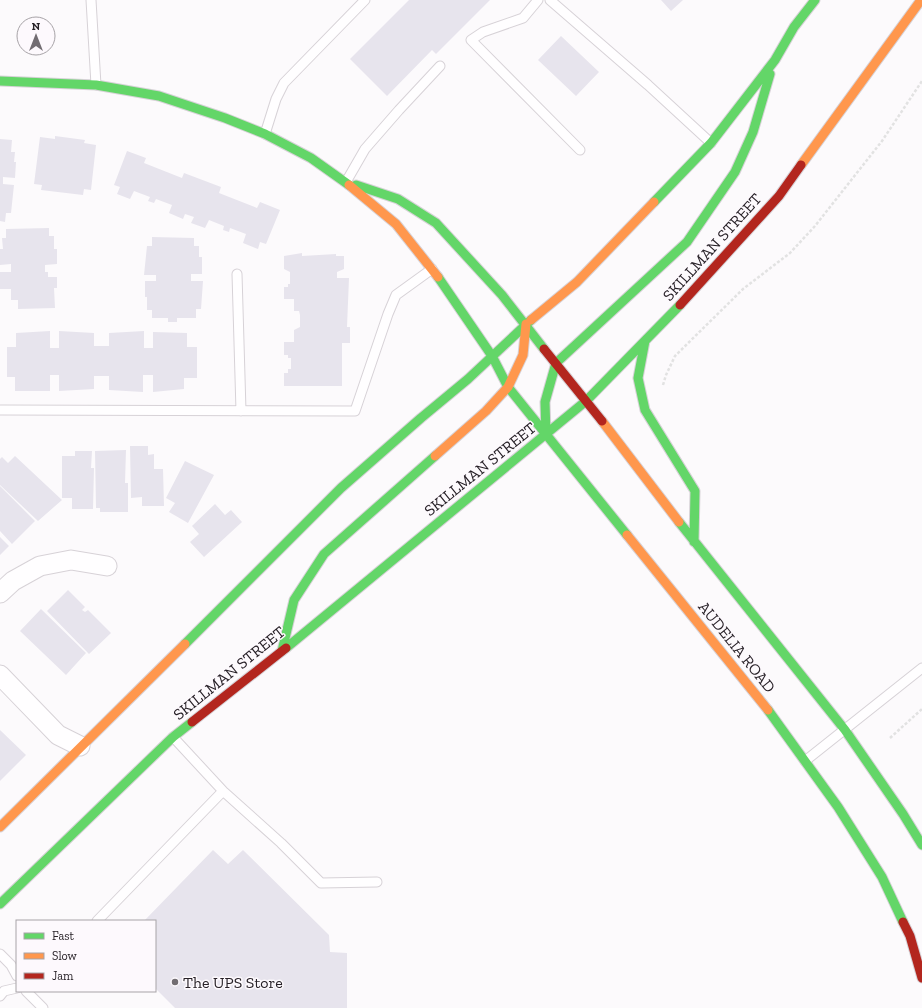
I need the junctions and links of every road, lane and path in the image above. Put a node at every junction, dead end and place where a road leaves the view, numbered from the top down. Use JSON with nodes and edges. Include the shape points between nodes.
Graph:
{"nodes":[{"id":1,"x":91,"y":0,"type":"edge"},
{"id":2,"x":365,"y":0,"type":"edge"},
{"id":3,"x":538,"y":0,"type":"edge"},
{"id":4,"x":550,"y":0,"type":"edge"},
{"id":5,"x":802,"y":0,"type":"edge"},
{"id":6,"x":815,"y":0,"type":"edge"},
{"id":7,"x":921,"y":0,"type":"edge"},
{"id":8,"x":794,"y":27,"type":"junction"},
{"id":9,"x":775,"y":60,"type":"junction"},
{"id":10,"x":440,"y":66,"type":"dead end"},
{"id":11,"x":0,"y":81,"type":"edge"},
{"id":12,"x":922,"y":81,"type":"edge"},
{"id":13,"x":96,"y":85,"type":"junction"},
{"id":14,"x":265,"y":134,"type":"junction"},
{"id":15,"x":711,"y":143,"type":"junction"},
{"id":16,"x":580,"y":150,"type":"dead end"},
{"id":17,"x":346,"y":182,"type":"junction"},
{"id":18,"x":432,"y":269,"type":"junction"},
{"id":19,"x":236,"y":274,"type":"dead end"},
{"id":20,"x":526,"y":324,"type":"junction"},
{"id":21,"x":645,"y":341,"type":"junction"},
{"id":22,"x":492,"y":356,"type":"junction"},
{"id":23,"x":556,"y":362,"type":"junction"},
{"id":24,"x":508,"y":387,"type":"junction"},
{"id":25,"x":662,"y":388,"type":"dead end"},
{"id":26,"x":586,"y":401,"type":"junction"},
{"id":27,"x":0,"y":410,"type":"edge"},
{"id":28,"x":241,"y":411,"type":"junction"},
{"id":29,"x":546,"y":434,"type":"junction"},
{"id":30,"x":694,"y":542,"type":"junction"},
{"id":31,"x":107,"y":566,"type":"dead end"},
{"id":32,"x":0,"y":593,"type":"edge"},
{"id":33,"x":282,"y":651,"type":"junction"},
{"id":34,"x":922,"y":668,"type":"edge"},
{"id":35,"x":0,"y":675,"type":"edge"},
{"id":36,"x":922,"y":709,"type":"edge"},
{"id":37,"x":845,"y":730,"type":"junction"},
{"id":38,"x":173,"y":737,"type":"junction"},
{"id":39,"x":890,"y":738,"type":"dead end"},
{"id":40,"x":80,"y":746,"type":"junction"},
{"id":41,"x":805,"y":761,"type":"junction"},
{"id":42,"x":224,"y":791,"type":"junction"},
{"id":43,"x":0,"y":827,"type":"edge"},
{"id":44,"x":922,"y":844,"type":"edge"},
{"id":45,"x":377,"y":882,"type":"dead end"},
{"id":46,"x":0,"y":904,"type":"edge"},
{"id":47,"x":98,"y":920,"type":"edge"},
{"id":48,"x":0,"y":954,"type":"edge"},
{"id":49,"x":16,"y":974,"type":"edge"},
{"id":50,"x":922,"y":978,"type":"edge"},
{"id":51,"x":16,"y":988,"type":"edge"},
{"id":52,"x":27,"y":992,"type":"edge"},
{"id":53,"x":0,"y":996,"type":"edge"},
{"id":54,"x":43,"y":1008,"type":"edge"}],
"edges":[{"from":1,"to":13,"type":"lane"},
{"from":2,"to":14,"type":"lane","via":[[284,83]]},
{"from":3,"to":16,"type":"lane","via":[[524,18],[482,32],[471,40]]},
{"from":4,"to":15,"type":"lane"},
{"from":5,"to":8,"type":"main road"},
{"from":6,"to":8,"type":"main road"},
{"from":7,"to":21,"type":"main road","name":"SKILLMAN STREET","via":[[779,196]]},
{"from":8,"to":9,"type":"main road"},
{"from":9,"to":15,"type":"main road"},
{"from":9,"to":23,"type":"main road","via":[[753,132],[736,172],[687,242]]},
{"from":10,"to":17,"type":"lane","via":[[365,149]]},
{"from":11,"to":13,"type":"main road"},
{"from":12,"to":25,"type":"path","via":[[882,141],[815,226],[790,253],[743,289],[675,356]]},
{"from":13,"to":14,"type":"main road","via":[[159,96]]},
{"from":14,"to":17,"type":"main road","via":[[311,158]]},
{"from":15,"to":20,"type":"main road","via":[[576,282]]},
{"from":17,"to":18,"type":"main road","name":"AUDELIA ROAD","via":[[396,224]]},
{"from":17,"to":20,"type":"main road","name":"AUDELIA ROAD","via":[[398,199],[436,223]]},
{"from":18,"to":22,"type":"main road","name":"AUDELIA ROAD"},
{"from":18,"to":28,"type":"lane","via":[[396,295],[354,411]]},
{"from":19,"to":28,"type":"lane"},
{"from":20,"to":22,"type":"main road"},
{"from":20,"to":23,"type":"main road","name":"AUDELIA ROAD"},
{"from":20,"to":24,"type":"main road","via":[[523,355]]},
{"from":21,"to":26,"type":"main road","name":"SKILLMAN STREET"},
{"from":21,"to":30,"type":"main road","via":[[638,378],[645,410],[695,490]]},
{"from":22,"to":24,"type":"main road","name":"AUDELIA ROAD"},
{"from":22,"to":40,"type":"main road","via":[[341,488]]},
{"from":23,"to":26,"type":"main road","name":"AUDELIA ROAD"},
{"from":23,"to":29,"type":"main road","via":[[545,402]]},
{"from":24,"to":29,"type":"main road","name":"AUDELIA ROAD"},
{"from":24,"to":33,"type":"main road","via":[[486,411],[324,554],[294,600]]},
{"from":26,"to":29,"type":"main road","name":"SKILLMAN STREET"},
{"from":26,"to":30,"type":"main road","name":"AUDELIA ROAD"},
{"from":27,"to":28,"type":"lane"},
{"from":29,"to":33,"type":"main road","name":"SKILLMAN STREET"},
{"from":29,"to":41,"type":"main road","name":"AUDELIA ROAD","via":[[774,718]]},
{"from":30,"to":37,"type":"main road","name":"AUDELIA ROAD"},
{"from":31,"to":32,"type":"street","via":[[71,560],[40,566]]},
{"from":33,"to":38,"type":"main road","name":"SKILLMAN STREET"},
{"from":34,"to":37,"type":"lane"},
{"from":35,"to":40,"type":"street","via":[[58,735]]},
{"from":36,"to":39,"type":"path"},
{"from":37,"to":41,"type":"lane"},
{"from":37,"to":44,"type":"main road","name":"AUDELIA ROAD"},
{"from":38,"to":42,"type":"lane"},
{"from":38,"to":46,"type":"main road","name":"SKILLMAN STREET"},
{"from":40,"to":43,"type":"main road"},
{"from":41,"to":50,"type":"main road","name":"AUDELIA ROAD","via":[[838,807],[882,877],[910,936]]},
{"from":42,"to":45,"type":"lane","via":[[321,883]]},
{"from":42,"to":47,"type":"lane"},
{"from":48,"to":49,"type":"lane"},
{"from":51,"to":53,"type":"lane","via":[[4,991]]},
{"from":52,"to":54,"type":"lane"}]}
